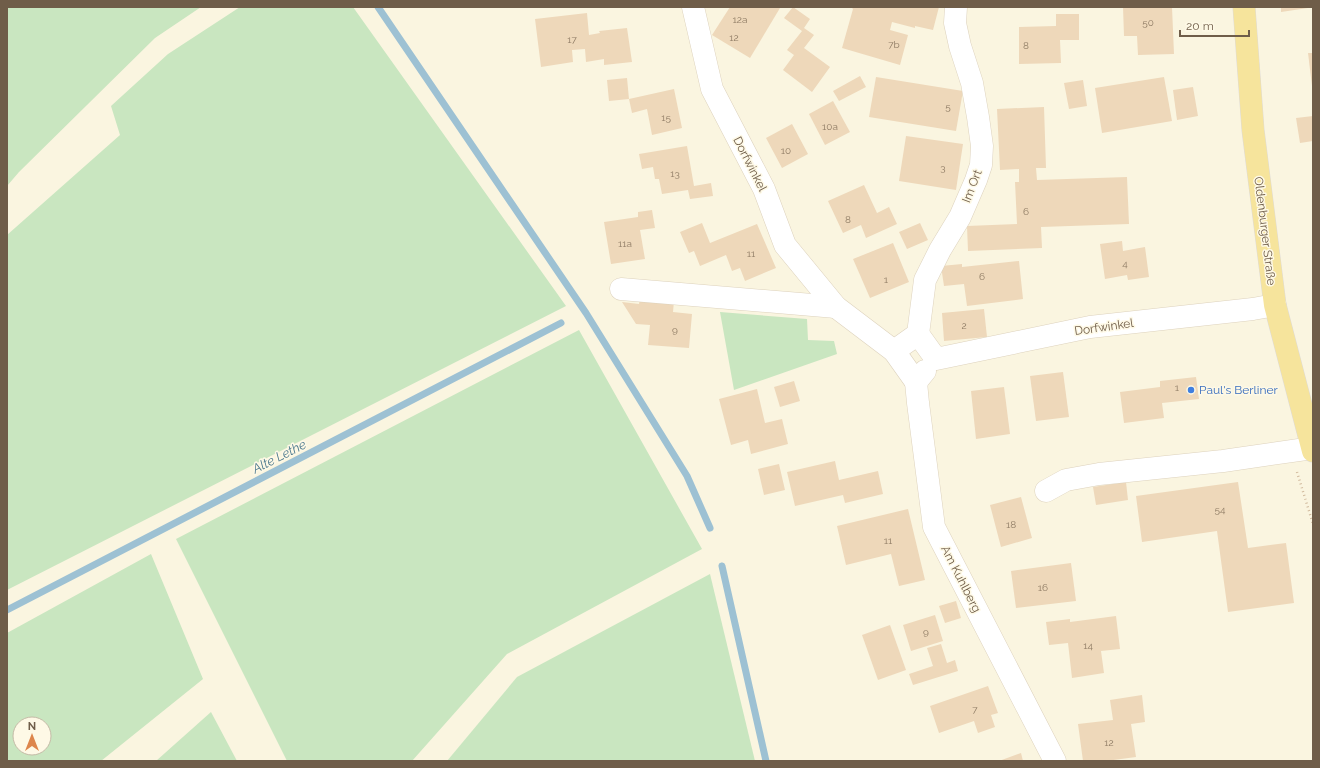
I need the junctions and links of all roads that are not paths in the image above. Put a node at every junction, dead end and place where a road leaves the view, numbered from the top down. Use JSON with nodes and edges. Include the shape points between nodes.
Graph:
{"nodes":[{"id":1,"x":693,"y":7,"type":"edge"},
{"id":2,"x":956,"y":7,"type":"edge"},
{"id":3,"x":1244,"y":7,"type":"edge"},
{"id":4,"x":621,"y":289,"type":"dead end"},
{"id":5,"x":1274,"y":305,"type":"junction"},
{"id":6,"x":836,"y":308,"type":"junction"},
{"id":7,"x":918,"y":334,"type":"junction"},
{"id":8,"x":894,"y":351,"type":"junction"},
{"id":9,"x":936,"y":359,"type":"junction"},
{"id":10,"x":916,"y":382,"type":"junction"},
{"id":11,"x":1307,"y":450,"type":"edge"},
{"id":12,"x":1046,"y":491,"type":"dead end"},
{"id":13,"x":1055,"y":761,"type":"edge"}],
"edges":[{"from":1,"to":6,"type":"street","name":"Dorfwinkel","via":[[712,89],[764,189],[785,245]]},
{"from":2,"to":7,"type":"street","name":"Im Ort","via":[[954,23],[972,83],[978,117],[982,146],[981,165],[960,217],[925,280]]},
{"from":3,"to":5,"type":"main road","name":"Oldenburger Straße","via":[[1253,130]]},
{"from":4,"to":6,"type":"street"},
{"from":5,"to":9,"type":"street","name":"Dorfwinkel","via":[[1090,327]]},
{"from":5,"to":11,"type":"main road","name":"Oldenburger Straße"},
{"from":6,"to":8,"type":"street","name":"Dorfwinkel"},
{"from":7,"to":8,"type":"street"},
{"from":7,"to":9,"type":"street"},
{"from":8,"to":10,"type":"street","name":"Dorfwinkel"},
{"from":9,"to":10,"type":"street"},
{"from":10,"to":13,"type":"street","name":"Am Kuhlberg","via":[[934,527]]},
{"from":11,"to":12,"type":"street","via":[[1223,462],[1099,474],[1066,480]]}]}
